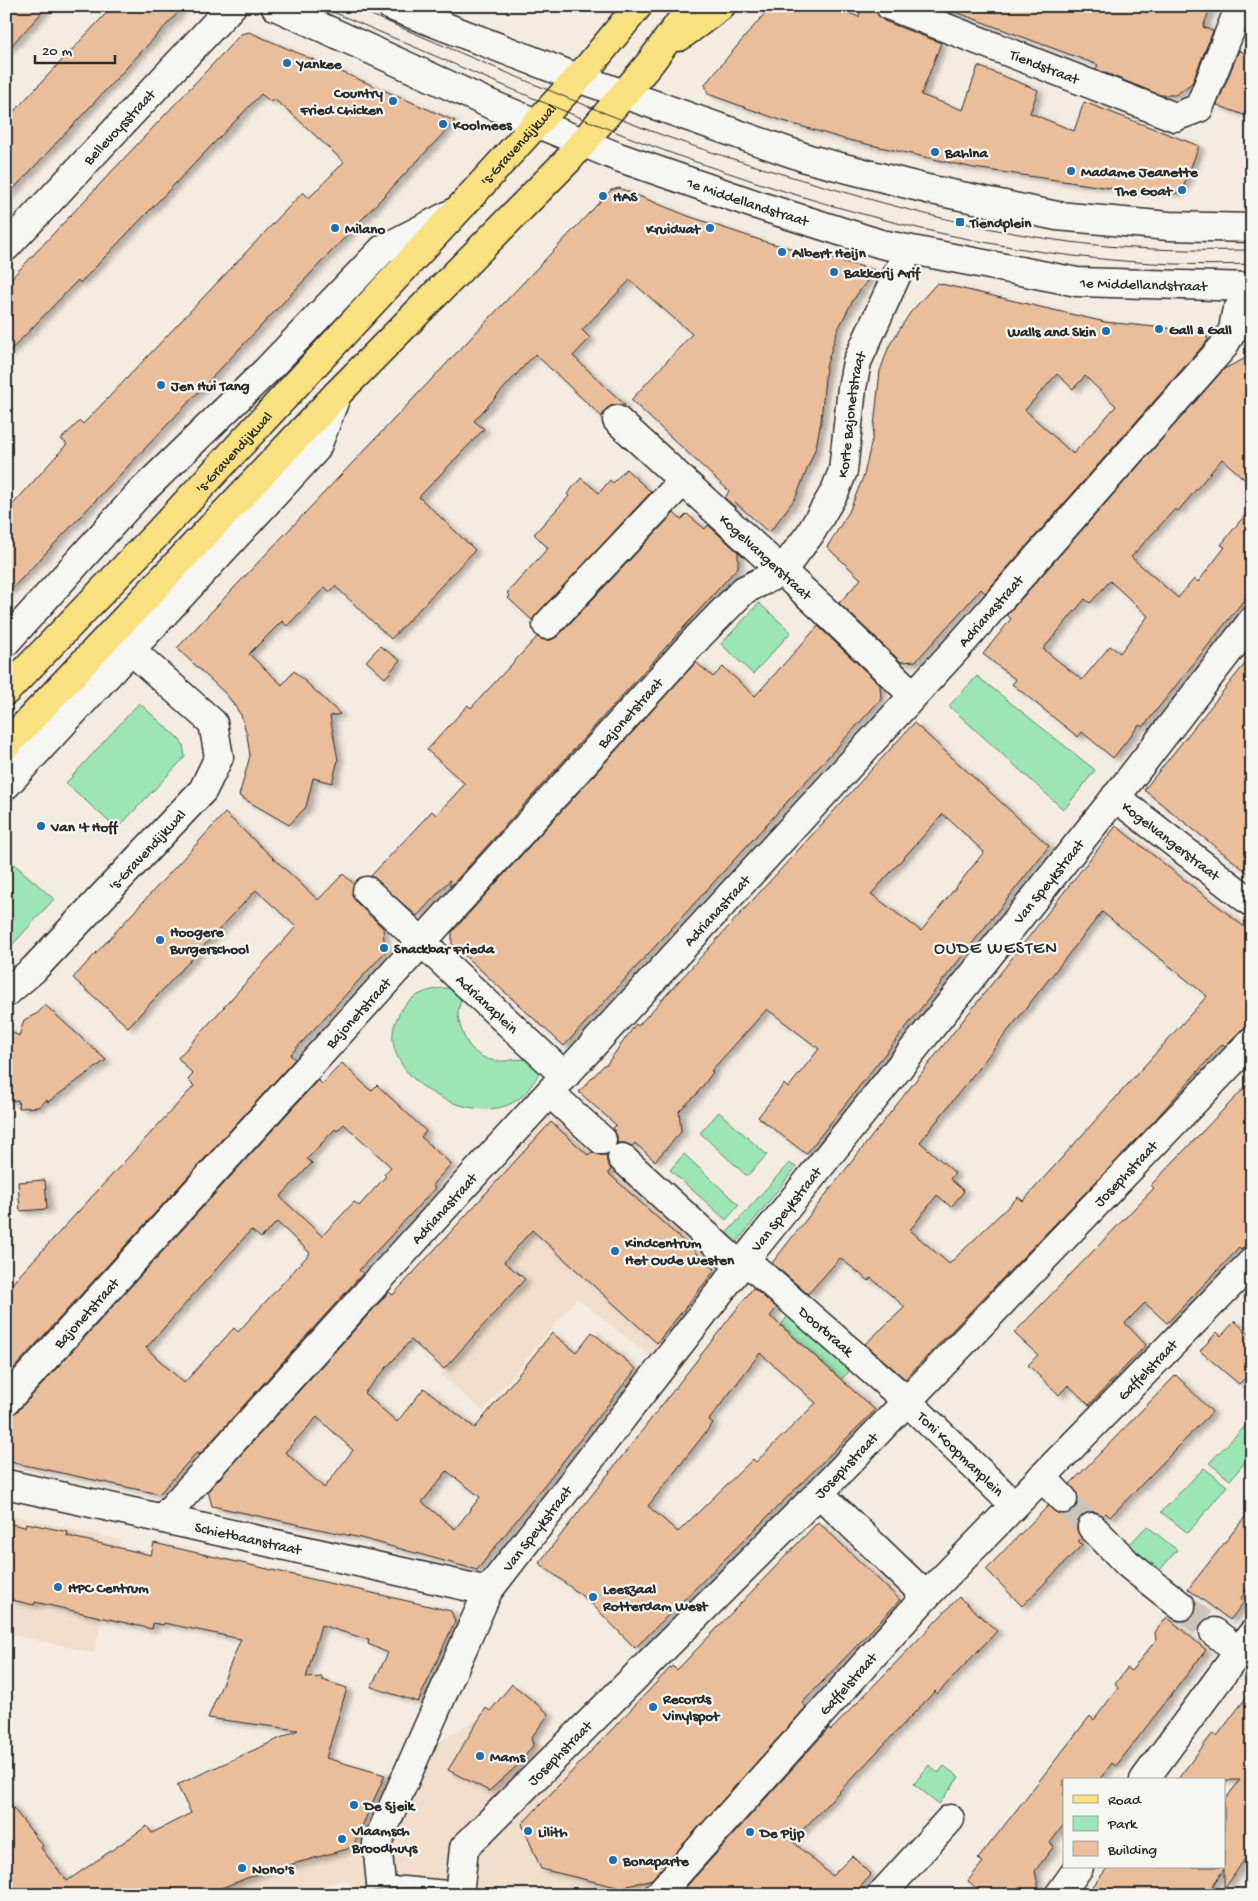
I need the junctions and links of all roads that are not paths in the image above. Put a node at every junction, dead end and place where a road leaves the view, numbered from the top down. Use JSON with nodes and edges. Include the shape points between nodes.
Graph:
{"nodes":[{"id":1,"x":232,"y":6,"type":"edge"},
{"id":2,"x":275,"y":6,"type":"edge"},
{"id":3,"x":391,"y":6,"type":"edge"},
{"id":4,"x":638,"y":6,"type":"edge"},
{"id":5,"x":692,"y":6,"type":"edge"},
{"id":6,"x":721,"y":6,"type":"edge"},
{"id":7,"x":890,"y":6,"type":"edge"},
{"id":8,"x":1240,"y":6,"type":"edge"},
{"id":9,"x":661,"y":50,"type":"junction"},
{"id":10,"x":578,"y":78,"type":"junction"},
{"id":11,"x":624,"y":95,"type":"junction"},
{"id":12,"x":536,"y":124,"type":"junction"},
{"id":13,"x":584,"y":143,"type":"junction"},
{"id":14,"x":457,"y":211,"type":"junction"},
{"id":15,"x":1252,"y":228,"type":"edge"},
{"id":16,"x":6,"y":247,"type":"edge"},
{"id":17,"x":908,"y":250,"type":"junction"},
{"id":18,"x":1252,"y":288,"type":"edge"},
{"id":19,"x":337,"y":394,"type":"junction"},
{"id":20,"x":617,"y":420,"type":"dead end"},
{"id":21,"x":683,"y":482,"type":"junction"},
{"id":22,"x":781,"y":572,"type":"junction"},
{"id":23,"x":1252,"y":621,"type":"edge"},
{"id":24,"x":547,"y":625,"type":"dead end"},
{"id":25,"x":6,"y":642,"type":"edge"},
{"id":26,"x":132,"y":651,"type":"junction"},
{"id":27,"x":6,"y":690,"type":"edge"},
{"id":28,"x":913,"y":695,"type":"junction"},
{"id":29,"x":6,"y":745,"type":"edge"},
{"id":30,"x":6,"y":785,"type":"edge"},
{"id":31,"x":1115,"y":797,"type":"junction"},
{"id":32,"x":366,"y":891,"type":"dead end"},
{"id":33,"x":1252,"y":903,"type":"edge"},
{"id":34,"x":420,"y":942,"type":"junction"},
{"id":35,"x":6,"y":993,"type":"edge"},
{"id":36,"x":1252,"y":1041,"type":"edge"},
{"id":37,"x":558,"y":1085,"type":"junction"},
{"id":38,"x":1252,"y":1262,"type":"edge"},
{"id":39,"x":743,"y":1263,"type":"junction"},
{"id":40,"x":6,"y":1401,"type":"edge"},
{"id":41,"x":907,"y":1401,"type":"junction"},
{"id":42,"x":1042,"y":1477,"type":"junction"},
{"id":43,"x":6,"y":1484,"type":"edge"},
{"id":44,"x":820,"y":1493,"type":"junction"},
{"id":45,"x":1063,"y":1499,"type":"tunnel mouth"},
{"id":46,"x":1014,"y":1504,"type":"junction"},
{"id":47,"x":163,"y":1518,"type":"junction"},
{"id":48,"x":1092,"y":1527,"type":"tunnel mouth"},
{"id":49,"x":488,"y":1590,"type":"junction"},
{"id":50,"x":926,"y":1596,"type":"junction"},
{"id":51,"x":1181,"y":1606,"type":"tunnel mouth"},
{"id":52,"x":1214,"y":1632,"type":"tunnel mouth"},
{"id":53,"x":1245,"y":1642,"type":"edge"},
{"id":54,"x":1145,"y":1778,"type":"edge"},
{"id":55,"x":950,"y":1819,"type":"dead end"},
{"id":56,"x":1078,"y":1868,"type":"edge"},
{"id":57,"x":380,"y":1894,"type":"edge"},
{"id":58,"x":447,"y":1895,"type":"edge"},
{"id":59,"x":459,"y":1895,"type":"edge"},
{"id":60,"x":658,"y":1895,"type":"edge"},
{"id":61,"x":881,"y":1895,"type":"edge"},
{"id":62,"x":1059,"y":1895,"type":"edge"}],
"edges":[{"from":1,"to":16,"type":"street","name":"Bellevoysstraat"},
{"from":2,"to":12,"type":"street","name":"1e Middellandstraat"},
{"from":3,"to":10,"type":"street"},
{"from":4,"to":10,"type":"main road","name":"'s-Gravendijkwal"},
{"from":5,"to":9,"type":"main road"},
{"from":6,"to":9,"type":"main road"},
{"from":7,"to":8,"type":"street","name":"Tiendstraat","via":[[1175,116],[1199,108]]},
{"from":9,"to":11,"type":"main road"},
{"from":10,"to":11,"type":"street"},
{"from":10,"to":12,"type":"main road","name":"'s-Gravendijkwal"},
{"from":11,"to":13,"type":"main road"},
{"from":11,"to":15,"type":"street","via":[[809,160],[927,189],[1057,216],[1169,226]]},
{"from":12,"to":13,"type":"street","name":"1e Middellandstraat"},
{"from":12,"to":14,"type":"main road","name":"'s-Gravendijkwal"},
{"from":13,"to":17,"type":"street","name":"1e Middellandstraat","via":[[756,205]]},
{"from":13,"to":19,"type":"main road"},
{"from":14,"to":25,"type":"street","name":"'s-Gravendijkwal","via":[[383,250],[266,371],[139,494]]},
{"from":14,"to":27,"type":"main road","name":"'s-Gravendijkwal","via":[[159,532]]},
{"from":17,"to":18,"type":"street","name":"1e Middellandstraat","via":[[1077,282]]},
{"from":17,"to":22,"type":"street","name":"Korte Bajonetstraat","via":[[857,362],[843,471],[810,534]]},
{"from":18,"to":28,"type":"street","name":"Adrianastraat","via":[[1236,313],[1223,347]]},
{"from":19,"to":26,"type":"street","via":[[316,450]]},
{"from":19,"to":29,"type":"main road"},
{"from":20,"to":21,"type":"street","name":"Kogelvangerstraat"},
{"from":21,"to":22,"type":"street","name":"Kogelvangerstraat"},
{"from":21,"to":24,"type":"street"},
{"from":22,"to":28,"type":"street","name":"Kogelvangerstraat"},
{"from":22,"to":34,"type":"street","name":"Bajonetstraat","via":[[744,590]]},
{"from":23,"to":31,"type":"street","name":"Van Speykstraat"},
{"from":26,"to":30,"type":"street"},
{"from":26,"to":35,"type":"street","name":"'s-Gravendijkwal","via":[[213,723],[219,757],[203,790],[33,970]]},
{"from":28,"to":37,"type":"street","name":"Adrianastraat"},
{"from":31,"to":33,"type":"street","name":"Kogelvangerstraat"},
{"from":31,"to":39,"type":"street","name":"Van Speykstraat"},
{"from":32,"to":34,"type":"street","name":"Adrianaplein"},
{"from":34,"to":37,"type":"street","name":"Adrianaplein"},
{"from":34,"to":40,"type":"street","name":"Bajonetstraat"},
{"from":36,"to":41,"type":"street","name":"Josephstraat"},
{"from":37,"to":39,"type":"street","name":"Doorbraak","via":[[612,1149]]},
{"from":37,"to":47,"type":"street","name":"Adrianastraat"},
{"from":38,"to":42,"type":"street","name":"Gaffelstraat"},
{"from":39,"to":41,"type":"street","name":"Doorbraak"},
{"from":39,"to":49,"type":"street","name":"Van Speykstraat"},
{"from":41,"to":44,"type":"street","name":"Josephstraat"},
{"from":41,"to":46,"type":"street","name":"Toni Koopmanplein"},
{"from":42,"to":45,"type":"street"},
{"from":42,"to":46,"type":"street","name":"Gaffelstraat"},
{"from":43,"to":47,"type":"street","name":"Schietbaanstraat"},
{"from":44,"to":50,"type":"street"},
{"from":44,"to":59,"type":"street","name":"Josephstraat","via":[[464,1848]]},
{"from":46,"to":50,"type":"street","name":"Gaffelstraat"},
{"from":47,"to":49,"type":"street","name":"Schietbaanstraat"},
{"from":48,"to":51,"type":"street","via":[[1128,1564]]},
{"from":49,"to":57,"type":"street","name":"Van Speykstraat","via":[[377,1843]]},
{"from":50,"to":60,"type":"street","name":"Gaffelstraat"},
{"from":52,"to":53,"type":"street"},
{"from":53,"to":54,"type":"street"},
{"from":55,"to":61,"type":"street"},
{"from":56,"to":62,"type":"street"},
{"from":57,"to":58,"type":"street","via":[[403,1891]]}]}
